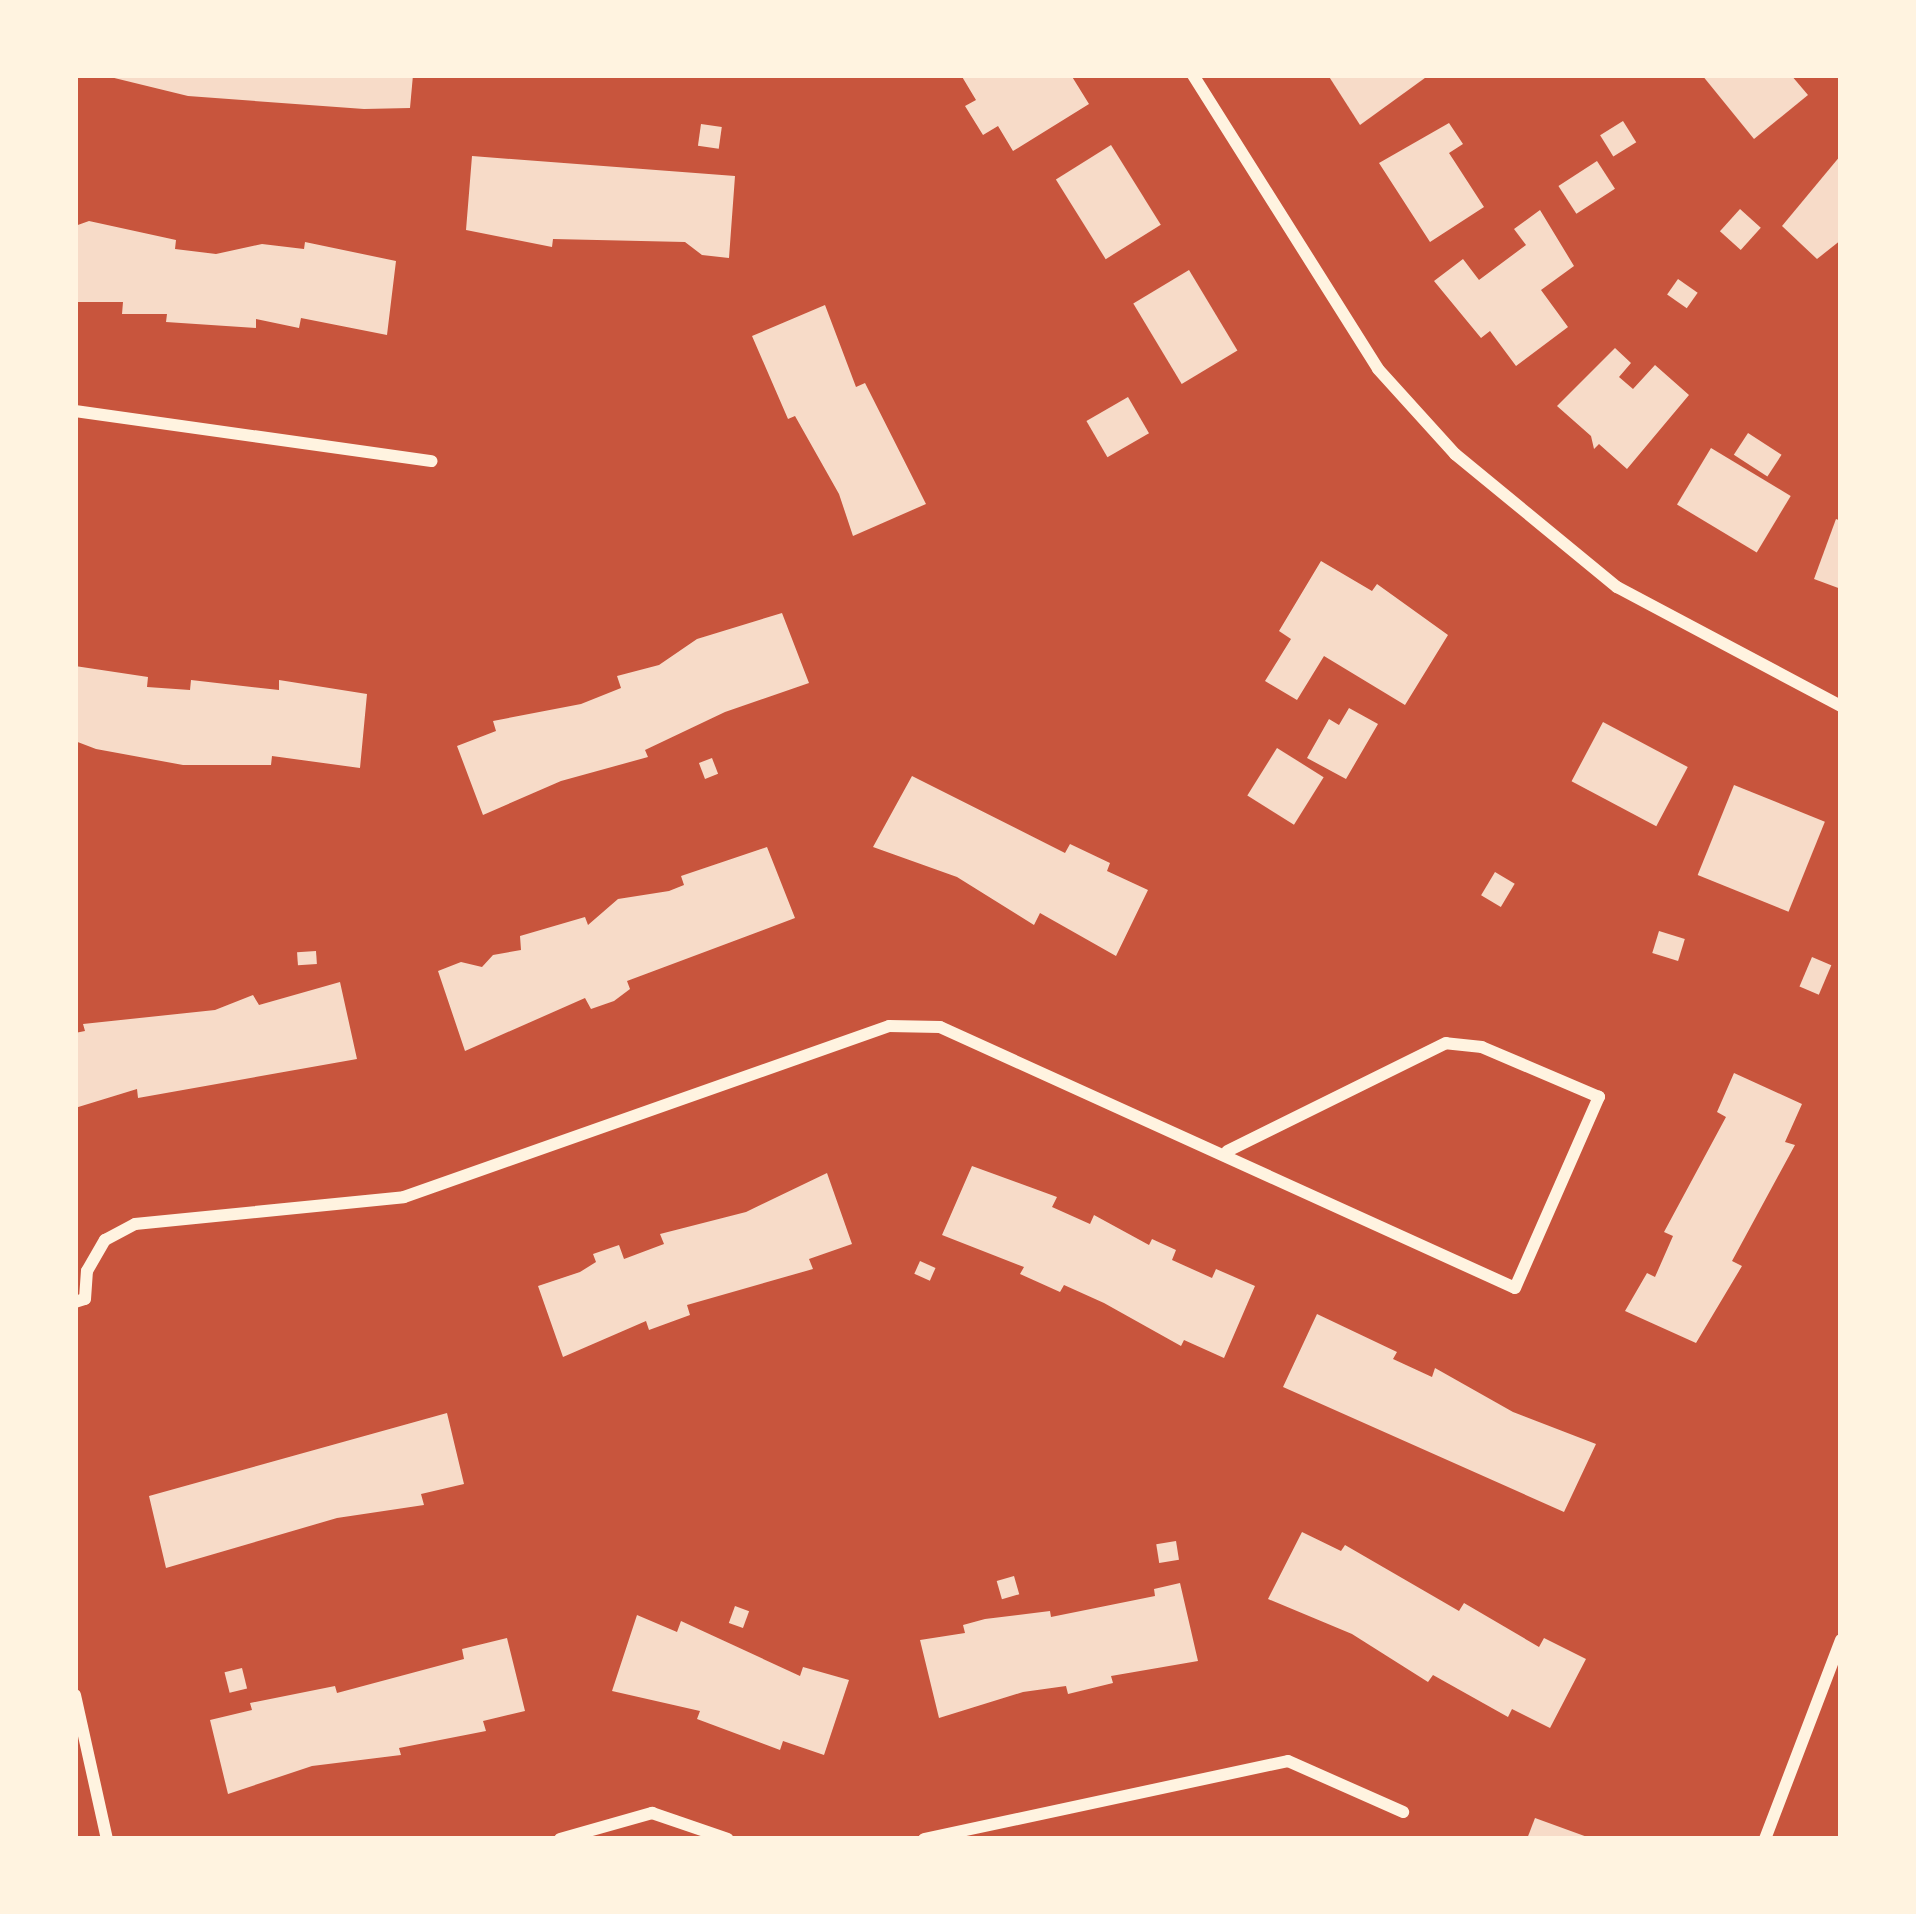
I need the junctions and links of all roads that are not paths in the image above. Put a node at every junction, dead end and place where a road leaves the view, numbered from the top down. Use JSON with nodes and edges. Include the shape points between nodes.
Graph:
{"nodes":[{"id":1,"x":1193,"y":75,"type":"edge"},
{"id":2,"x":75,"y":411,"type":"edge"},
{"id":3,"x":432,"y":461,"type":"dead end"},
{"id":4,"x":1841,"y":706,"type":"edge"},
{"id":5,"x":1227,"y":1151,"type":"junction"},
{"id":6,"x":75,"y":1302,"type":"edge"},
{"id":7,"x":1841,"y":1640,"type":"edge"},
{"id":8,"x":75,"y":1695,"type":"edge"},
{"id":9,"x":1403,"y":1812,"type":"dead end"},
{"id":10,"x":107,"y":1839,"type":"edge"},
{"id":11,"x":560,"y":1839,"type":"edge"},
{"id":12,"x":728,"y":1839,"type":"edge"},
{"id":13,"x":925,"y":1839,"type":"edge"},
{"id":14,"x":1766,"y":1839,"type":"edge"}],
"edges":[{"from":1,"to":4,"type":"street","via":[[1378,369],[1455,454],[1617,587]]},
{"from":2,"to":3,"type":"street"},
{"from":5,"to":5,"type":"street","via":[[1515,1288],[1599,1097],[1482,1047],[1446,1042]]},
{"from":5,"to":6,"type":"street","via":[[940,1027],[890,1026],[404,1197],[135,1224],[105,1240],[87,1271],[85,1299]]},
{"from":7,"to":14,"type":"street"},
{"from":8,"to":10,"type":"street"},
{"from":9,"to":13,"type":"street","via":[[1288,1761]]},
{"from":11,"to":12,"type":"street","via":[[652,1813]]}]}
